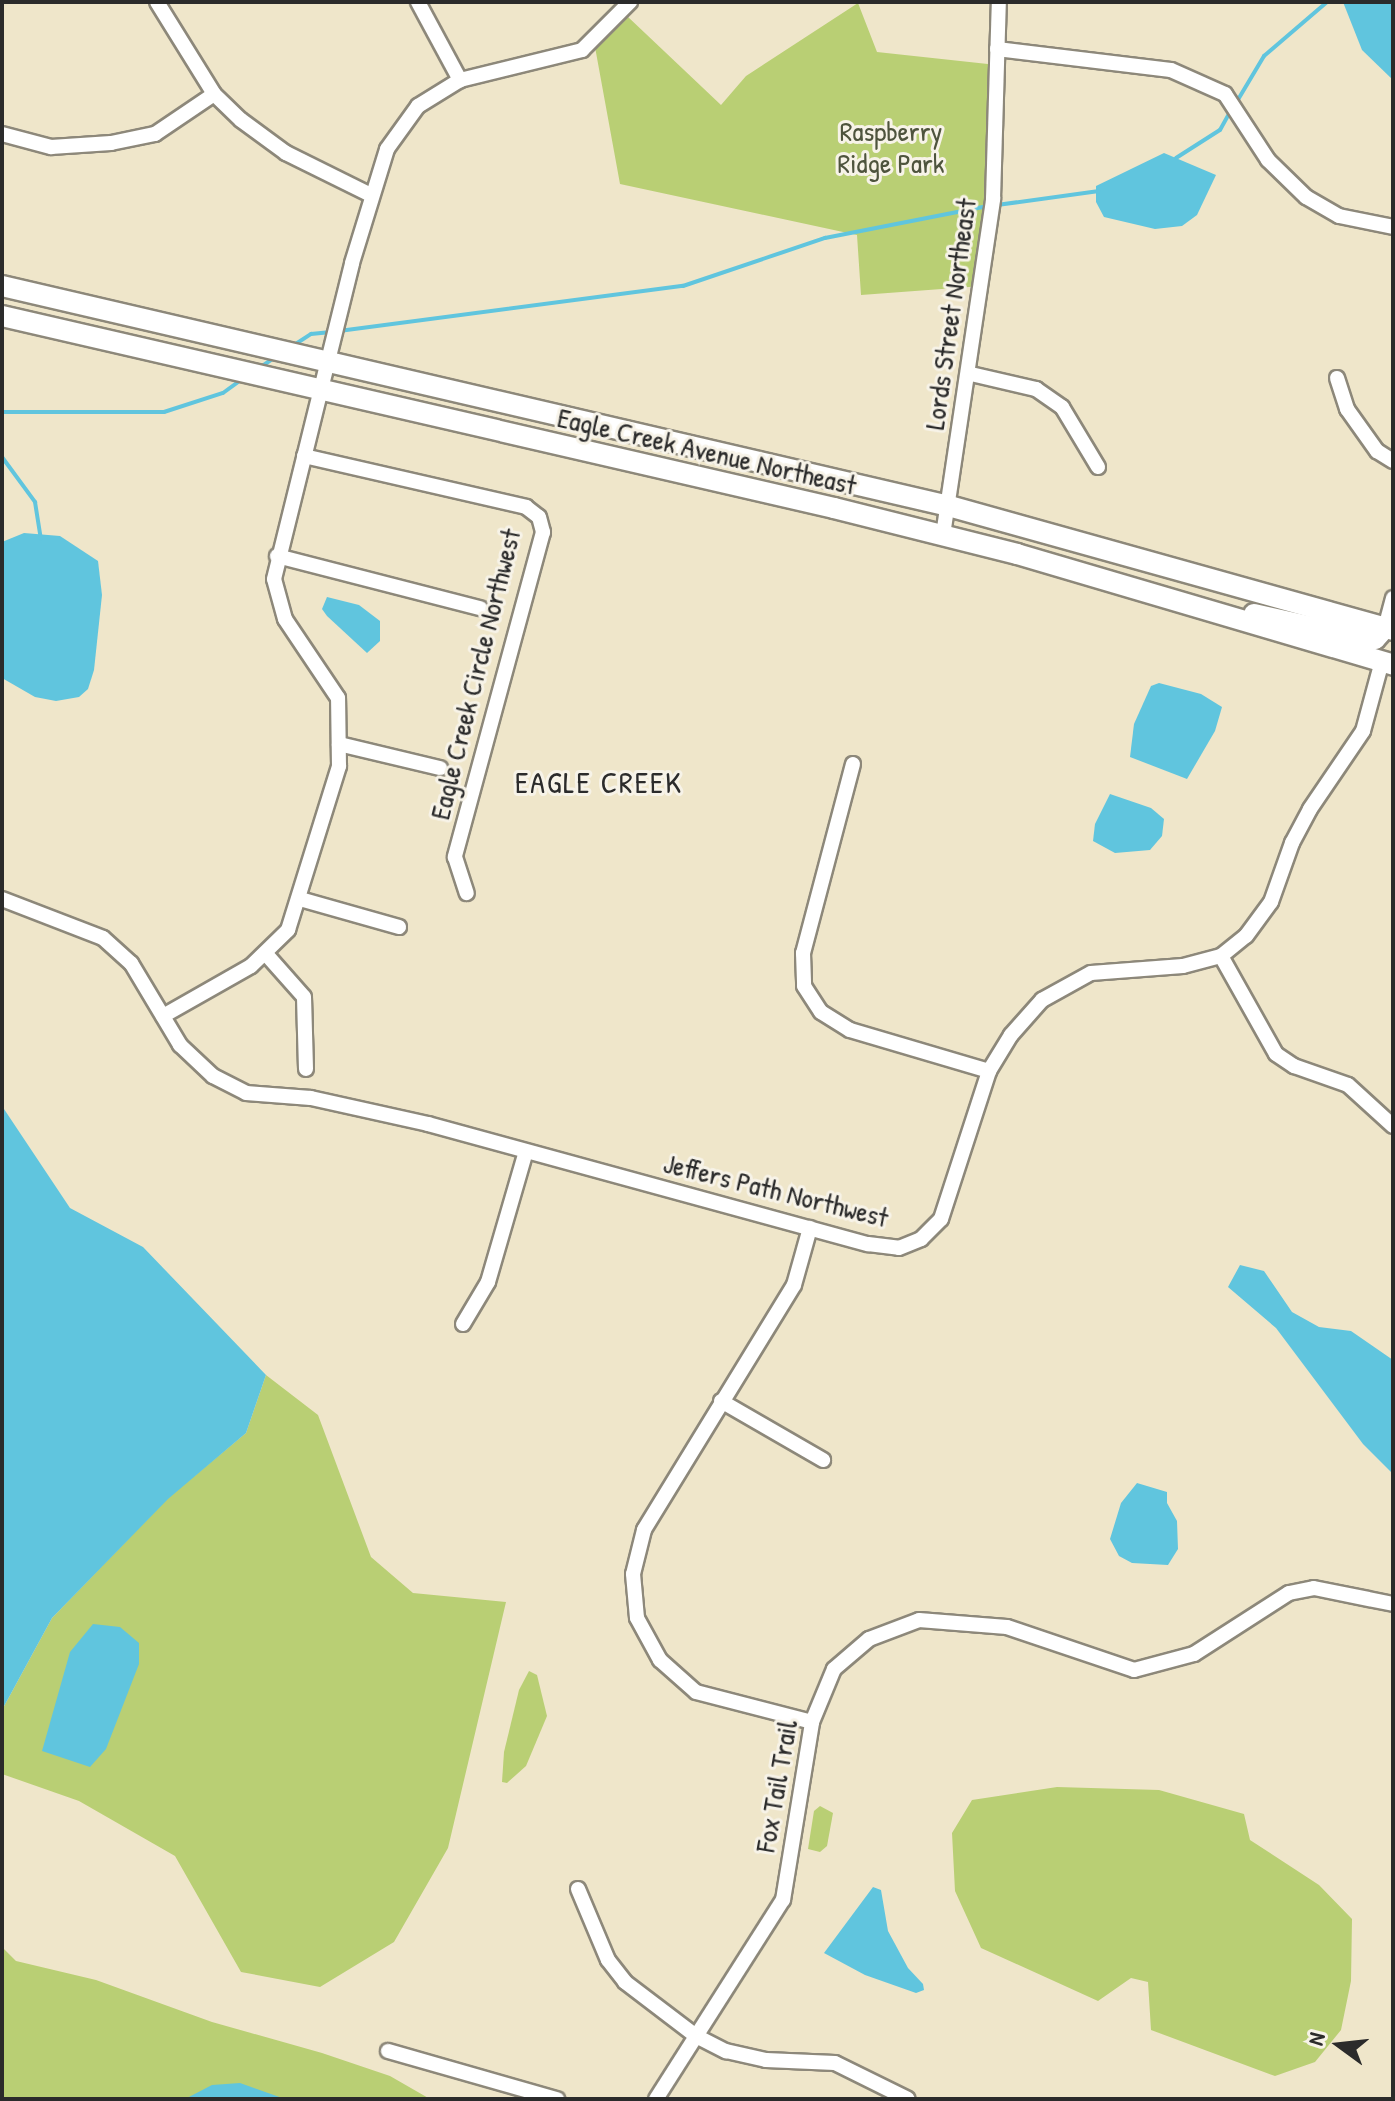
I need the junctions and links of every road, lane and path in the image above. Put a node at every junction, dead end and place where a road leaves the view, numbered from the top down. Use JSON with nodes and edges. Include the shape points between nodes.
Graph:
{"nodes":[{"id":1,"x":157,"y":2,"type":"edge"},
{"id":2,"x":418,"y":2,"type":"edge"},
{"id":3,"x":630,"y":2,"type":"edge"},
{"id":4,"x":999,"y":2,"type":"edge"},
{"id":5,"x":997,"y":49,"type":"junction"},
{"id":6,"x":460,"y":80,"type":"junction"},
{"id":7,"x":214,"y":94,"type":"junction"},
{"id":8,"x":2,"y":134,"type":"edge"},
{"id":9,"x":371,"y":195,"type":"junction"},
{"id":10,"x":1393,"y":227,"type":"edge"},
{"id":11,"x":2,"y":286,"type":"edge"},
{"id":12,"x":2,"y":316,"type":"edge"},
{"id":13,"x":327,"y":363,"type":"junction"},
{"id":14,"x":971,"y":374,"type":"junction"},
{"id":15,"x":1337,"y":378,"type":"dead end"},
{"id":16,"x":319,"y":391,"type":"junction"},
{"id":17,"x":304,"y":456,"type":"junction"},
{"id":18,"x":1393,"y":461,"type":"edge"},
{"id":19,"x":1098,"y":467,"type":"dead end"},
{"id":20,"x":949,"y":506,"type":"junction"},
{"id":21,"x":943,"y":535,"type":"junction"},
{"id":22,"x":277,"y":556,"type":"junction"},
{"id":23,"x":1393,"y":598,"type":"edge"},
{"id":24,"x":480,"y":608,"type":"dead end"},
{"id":25,"x":1222,"y":613,"type":"junction"},
{"id":26,"x":1389,"y":629,"type":"edge"},
{"id":27,"x":1388,"y":663,"type":"edge"},
{"id":28,"x":339,"y":744,"type":"junction"},
{"id":29,"x":853,"y":764,"type":"dead end"},
{"id":30,"x":440,"y":768,"type":"dead end"},
{"id":31,"x":467,"y":893,"type":"dead end"},
{"id":32,"x":2,"y":899,"type":"edge"},
{"id":33,"x":300,"y":899,"type":"junction"},
{"id":34,"x":399,"y":927,"type":"dead end"},
{"id":35,"x":266,"y":954,"type":"junction"},
{"id":36,"x":1221,"y":956,"type":"junction"},
{"id":37,"x":163,"y":1016,"type":"junction"},
{"id":38,"x":306,"y":1069,"type":"dead end"},
{"id":39,"x":989,"y":1071,"type":"junction"},
{"id":40,"x":1393,"y":1126,"type":"edge"},
{"id":41,"x":526,"y":1151,"type":"junction"},
{"id":42,"x":810,"y":1228,"type":"junction"},
{"id":43,"x":463,"y":1324,"type":"dead end"},
{"id":44,"x":721,"y":1401,"type":"junction"},
{"id":45,"x":823,"y":1460,"type":"dead end"},
{"id":46,"x":1393,"y":1604,"type":"edge"},
{"id":47,"x":812,"y":1722,"type":"junction"},
{"id":48,"x":578,"y":1889,"type":"dead end"},
{"id":49,"x":696,"y":2036,"type":"junction"},
{"id":50,"x":388,"y":2051,"type":"dead end"},
{"id":51,"x":557,"y":2099,"type":"edge"},
{"id":52,"x":656,"y":2099,"type":"edge"},
{"id":53,"x":908,"y":2099,"type":"edge"}],
"edges":[{"from":1,"to":7,"type":"street"},
{"from":2,"to":6,"type":"street"},
{"from":3,"to":6,"type":"street","via":[[582,50]]},
{"from":4,"to":5,"type":"street","name":"Lords Street Northeast"},
{"from":5,"to":10,"type":"street","via":[[1171,70],[1225,94],[1268,160],[1306,197],[1339,216]]},
{"from":5,"to":14,"type":"street","name":"Lords Street Northeast","via":[[993,199]]},
{"from":6,"to":9,"type":"street","via":[[418,106],[387,149]]},
{"from":7,"to":8,"type":"street","via":[[155,134],[111,143],[51,147]]},
{"from":7,"to":9,"type":"street","via":[[286,153]]},
{"from":9,"to":13,"type":"street"},
{"from":11,"to":13,"type":"main road","name":"Eagle Creek Avenue Northeast"},
{"from":12,"to":16,"type":"main road","name":"Eagle Creek Avenue Northeast"},
{"from":13,"to":16,"type":"street"},
{"from":13,"to":20,"type":"main road","name":"Eagle Creek Avenue Northeast"},
{"from":14,"to":19,"type":"street","via":[[1036,389],[1062,407]]},
{"from":14,"to":20,"type":"street","name":"Lords Street Northeast"},
{"from":15,"to":18,"type":"street","via":[[1347,409],[1377,451]]},
{"from":16,"to":17,"type":"street"},
{"from":16,"to":21,"type":"main road","name":"Eagle Creek Avenue Northeast"},
{"from":17,"to":22,"type":"street"},
{"from":17,"to":31,"type":"street","name":"Eagle Creek Circle Northwest","via":[[526,507],[539,517],[543,532],[455,857]]},
{"from":20,"to":21,"type":"street","name":"Lords Street Northeast"},
{"from":20,"to":26,"type":"main road","name":"Eagle Creek Avenue Northeast"},
{"from":21,"to":25,"type":"main road","name":"Eagle Creek Avenue Northeast"},
{"from":22,"to":24,"type":"street"},
{"from":22,"to":28,"type":"street","via":[[274,579],[285,619],[338,698]]},
{"from":23,"to":26,"type":"street"},
{"from":25,"to":26,"type":"main road","via":[[1275,615],[1373,639]]},
{"from":25,"to":27,"type":"main road","name":"Eagle Creek Avenue Northeast"},
{"from":27,"to":36,"type":"street","name":"Jeffers Path Northwest","via":[[1363,731],[1292,843],[1271,902],[1246,936]]},
{"from":28,"to":30,"type":"street"},
{"from":28,"to":33,"type":"street","via":[[339,766]]},
{"from":29,"to":39,"type":"street","via":[[803,953],[804,986],[821,1012],[850,1030]]},
{"from":32,"to":37,"type":"street","name":"Jeffers Path Northwest","via":[[103,938],[131,963]]},
{"from":33,"to":34,"type":"street"},
{"from":33,"to":35,"type":"street","via":[[288,930]]},
{"from":35,"to":37,"type":"street","via":[[225,984]]},
{"from":35,"to":38,"type":"street","via":[[304,997]]},
{"from":36,"to":39,"type":"street","name":"Jeffers Path Northwest","via":[[1183,966],[1091,973],[1042,1000]]},
{"from":36,"to":40,"type":"street","via":[[1276,1054],[1348,1085]]},
{"from":37,"to":41,"type":"street","name":"Jeffers Path Northwest","via":[[180,1045],[213,1076],[246,1093],[311,1098]]},
{"from":39,"to":42,"type":"street","name":"Jeffers Path Northwest","via":[[941,1219],[921,1239],[899,1248]]},
{"from":41,"to":42,"type":"street","name":"Jeffers Path Northwest"},
{"from":41,"to":43,"type":"street","via":[[488,1282]]},
{"from":42,"to":44,"type":"street","via":[[794,1285]]},
{"from":44,"to":45,"type":"street"},
{"from":44,"to":47,"type":"street","via":[[644,1530],[633,1574],[637,1618],[660,1660],[696,1692]]},
{"from":46,"to":47,"type":"street","name":"Fox Tail Trail","via":[[1314,1588],[1289,1593],[1194,1654],[1134,1670],[1007,1627],[919,1620],[869,1639],[834,1669]]},
{"from":47,"to":49,"type":"street","name":"Fox Tail Trail","via":[[783,1900]]},
{"from":48,"to":49,"type":"street","via":[[608,1960],[625,1982]]},
{"from":49,"to":52,"type":"street","name":"Fox Tail Trail"},
{"from":49,"to":53,"type":"street","via":[[726,2051],[766,2060],[835,2063]]},
{"from":50,"to":51,"type":"street"}]}
